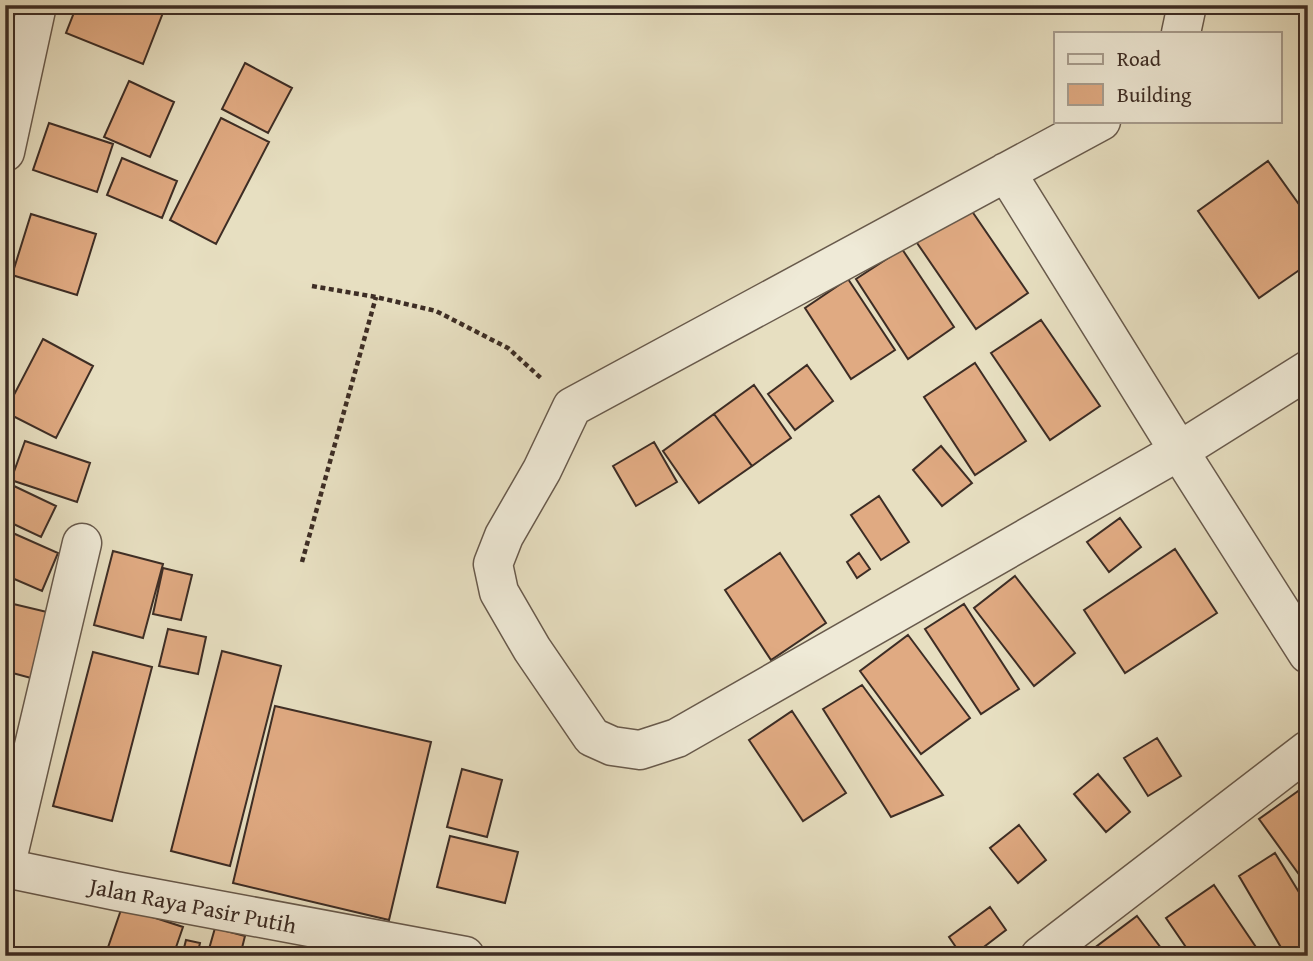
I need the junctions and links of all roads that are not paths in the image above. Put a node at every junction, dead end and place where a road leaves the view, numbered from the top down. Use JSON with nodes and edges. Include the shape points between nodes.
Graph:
{"nodes":[{"id":1,"x":37,"y":5,"type":"edge"},
{"id":2,"x":1187,"y":5,"type":"edge"},
{"id":3,"x":1181,"y":32,"type":"edge"},
{"id":4,"x":1099,"y":122,"type":"edge"},
{"id":5,"x":5,"y":152,"type":"edge"},
{"id":6,"x":1006,"y":172,"type":"junction"},
{"id":7,"x":1308,"y":370,"type":"edge"},
{"id":8,"x":1179,"y":451,"type":"junction"},
{"id":9,"x":82,"y":543,"type":"dead end"},
{"id":10,"x":1308,"y":654,"type":"edge"},
{"id":11,"x":1308,"y":750,"type":"edge"},
{"id":12,"x":5,"y":868,"type":"edge"},
{"id":13,"x":465,"y":956,"type":"edge"},
{"id":14,"x":1040,"y":956,"type":"edge"}],
"edges":[{"from":1,"to":5,"type":"street"},
{"from":2,"to":3,"type":"street"},
{"from":4,"to":6,"type":"street"},
{"from":6,"to":8,"type":"street"},
{"from":6,"to":8,"type":"street","via":[[572,407],[493,564],[499,592],[532,649],[592,737],[640,750],[677,738]]},
{"from":7,"to":8,"type":"street"},
{"from":8,"to":10,"type":"street"},
{"from":9,"to":12,"type":"street"},
{"from":11,"to":14,"type":"street"},
{"from":12,"to":13,"type":"street","name":"Jalan Raya Pasir Putih"}]}
